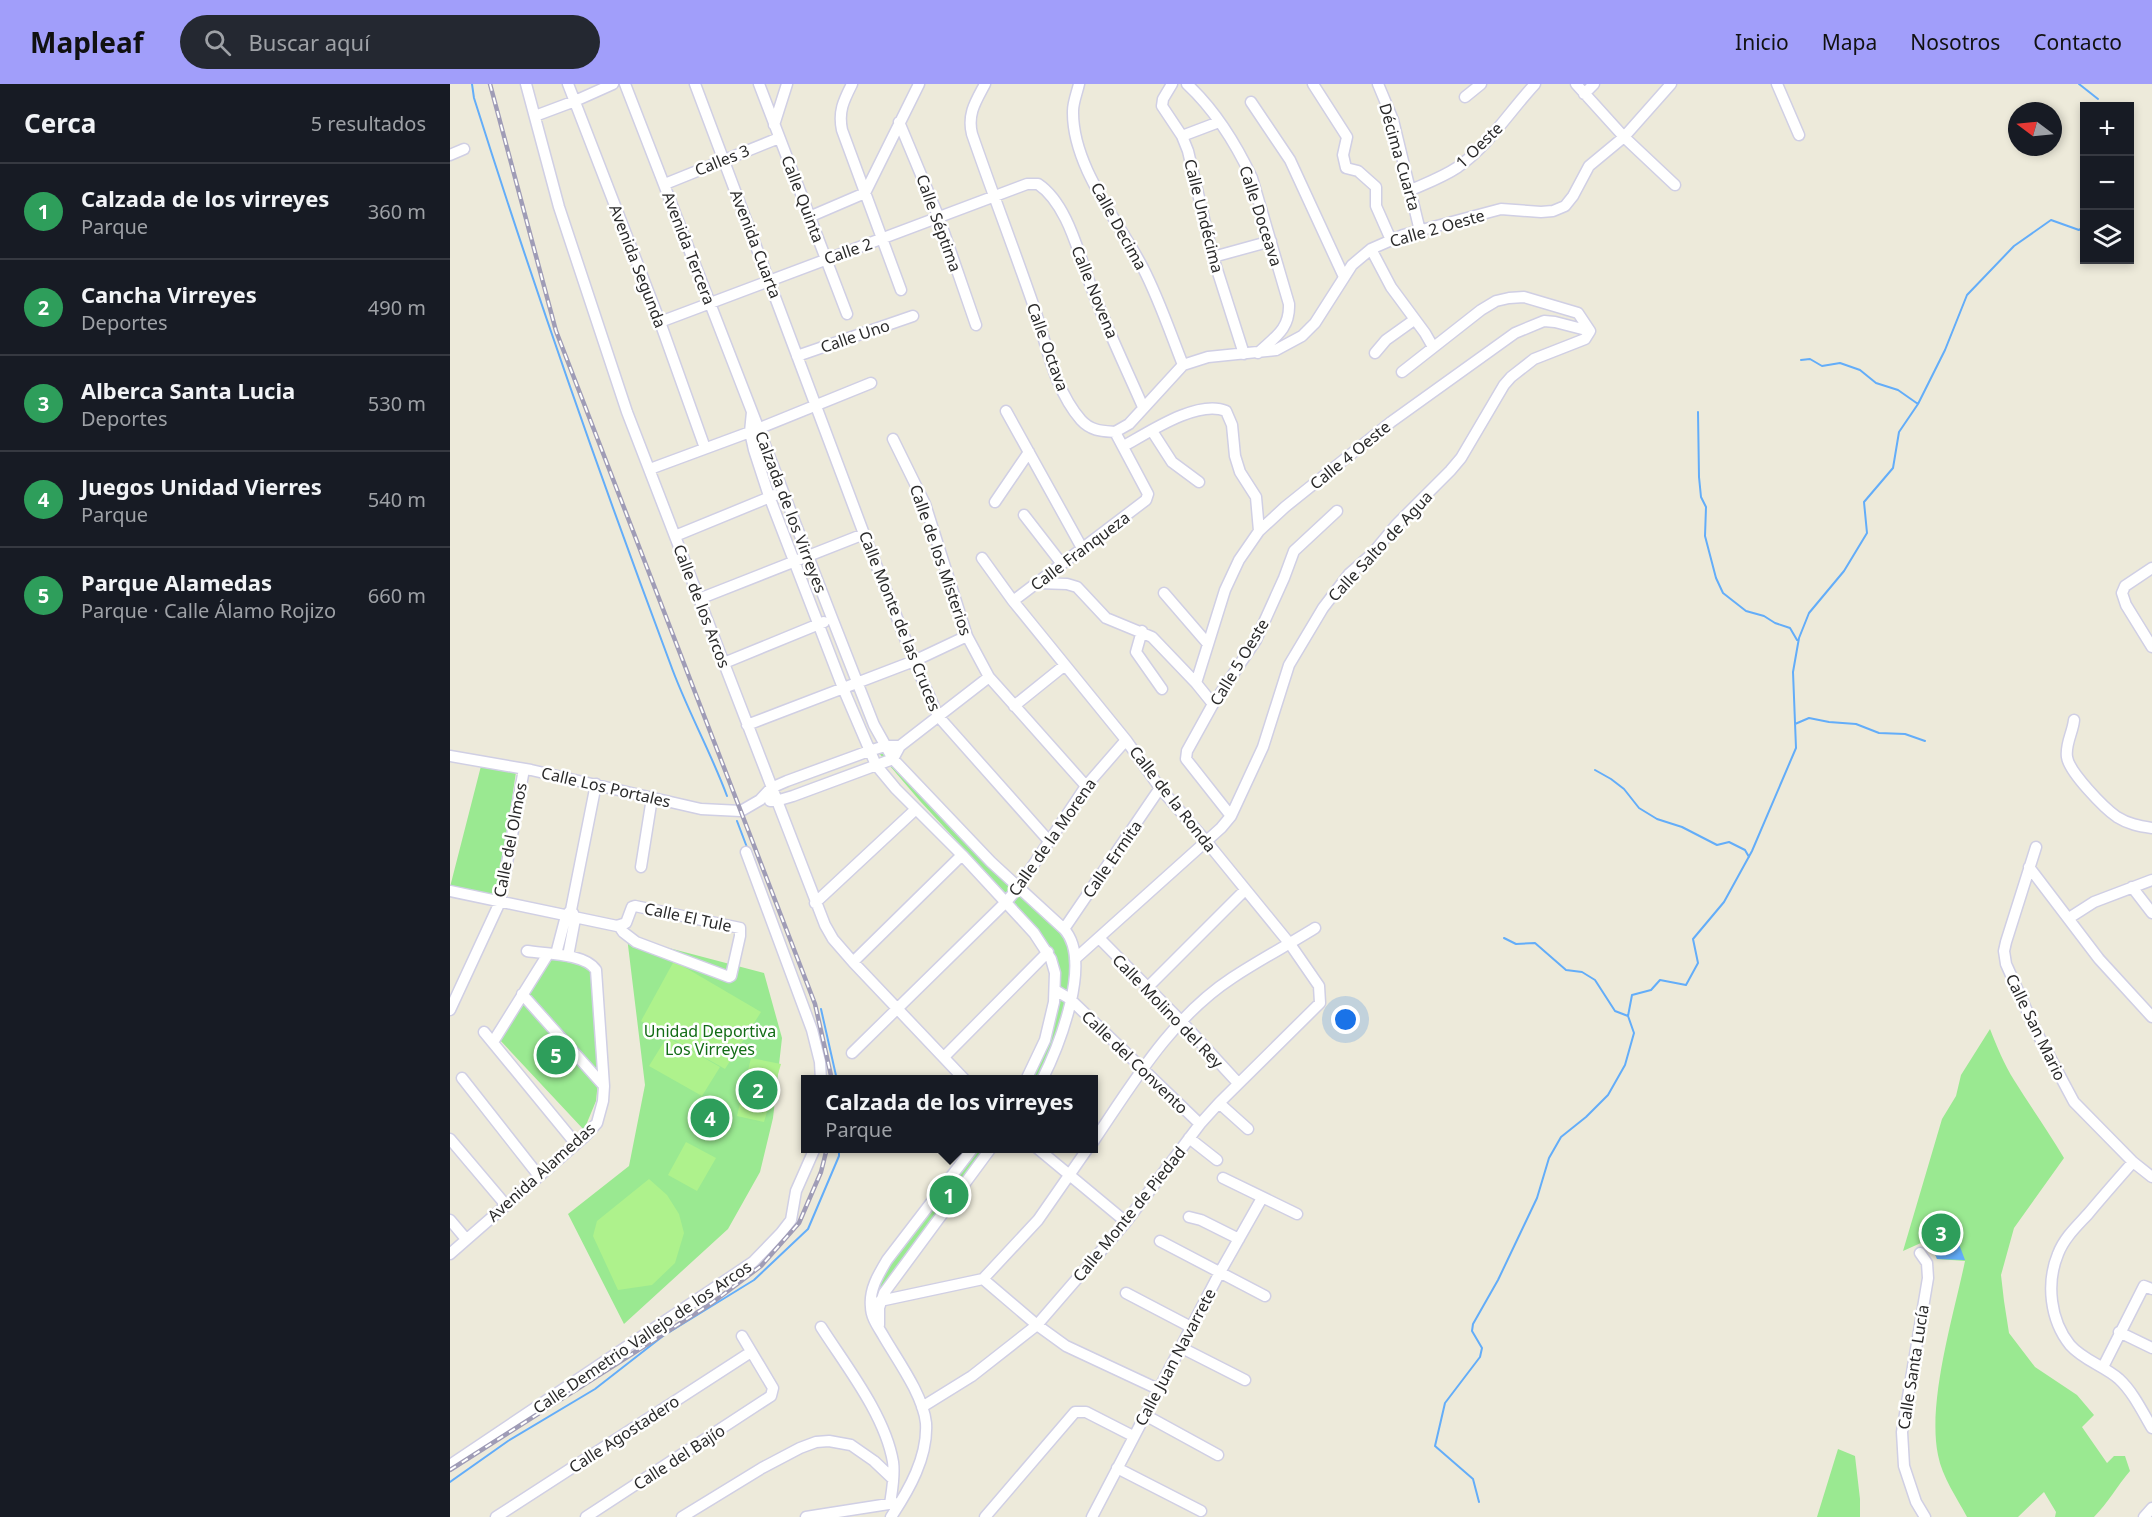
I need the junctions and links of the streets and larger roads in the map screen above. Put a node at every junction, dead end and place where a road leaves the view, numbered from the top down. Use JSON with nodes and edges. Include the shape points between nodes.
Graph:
{"nodes":[{"id":1,"x":526,"y":84,"type":"edge"},
{"id":2,"x":568,"y":84,"type":"edge"},
{"id":3,"x":613,"y":84,"type":"edge"},
{"id":4,"x":626,"y":84,"type":"edge"},
{"id":5,"x":695,"y":84,"type":"edge"},
{"id":6,"x":759,"y":84,"type":"edge"},
{"id":7,"x":787,"y":84,"type":"edge"},
{"id":8,"x":852,"y":84,"type":"edge"},
{"id":9,"x":919,"y":84,"type":"edge"},
{"id":10,"x":985,"y":84,"type":"edge"},
{"id":11,"x":1078,"y":84,"type":"edge"},
{"id":12,"x":1172,"y":84,"type":"edge"},
{"id":13,"x":1187,"y":84,"type":"edge"},
{"id":14,"x":1313,"y":84,"type":"edge"},
{"id":15,"x":1378,"y":84,"type":"edge"},
{"id":16,"x":1481,"y":84,"type":"edge"},
{"id":17,"x":1535,"y":84,"type":"edge"},
{"id":18,"x":1576,"y":84,"type":"edge"},
{"id":19,"x":1594,"y":84,"type":"edge"},
{"id":20,"x":1671,"y":84,"type":"edge"},
{"id":21,"x":1778,"y":84,"type":"edge"},
{"id":22,"x":1659,"y":88,"type":"edge"},
{"id":23,"x":1584,"y":94,"type":"junction"},
{"id":24,"x":1465,"y":97,"type":"dead end"},
{"id":25,"x":575,"y":101,"type":"junction"},
{"id":26,"x":1251,"y":102,"type":"dead end"},
{"id":27,"x":535,"y":116,"type":"junction"},
{"id":28,"x":899,"y":122,"type":"junction"},
{"id":29,"x":1219,"y":122,"type":"junction"},
{"id":30,"x":774,"y":125,"type":"junction"},
{"id":31,"x":1799,"y":135,"type":"dead end"},
{"id":32,"x":1182,"y":136,"type":"junction"},
{"id":33,"x":1624,"y":137,"type":"junction"},
{"id":34,"x":779,"y":138,"type":"junction"},
{"id":35,"x":464,"y":148,"type":"dead end"},
{"id":36,"x":450,"y":155,"type":"edge"},
{"id":37,"x":723,"y":159,"type":"junction"},
{"id":38,"x":665,"y":184,"type":"junction"},
{"id":39,"x":1038,"y":184,"type":"joint"},
{"id":40,"x":1675,"y":185,"type":"dead end"},
{"id":41,"x":1411,"y":190,"type":"junction"},
{"id":42,"x":865,"y":193,"type":"junction"},
{"id":43,"x":993,"y":198,"type":"junction"},
{"id":44,"x":809,"y":217,"type":"junction"},
{"id":45,"x":939,"y":218,"type":"junction"},
{"id":46,"x":1420,"y":231,"type":"junction"},
{"id":47,"x":883,"y":239,"type":"junction"},
{"id":48,"x":1391,"y":240,"type":"junction"},
{"id":49,"x":1271,"y":241,"type":"junction"},
{"id":50,"x":1371,"y":249,"type":"junction"},
{"id":51,"x":1213,"y":257,"type":"junction"},
{"id":52,"x":826,"y":259,"type":"junction"},
{"id":53,"x":1344,"y":276,"type":"junction"},
{"id":54,"x":770,"y":280,"type":"junction"},
{"id":55,"x":901,"y":290,"type":"dead end"},
{"id":56,"x":710,"y":304,"type":"junction"},
{"id":57,"x":847,"y":314,"type":"dead end"},
{"id":58,"x":914,"y":316,"type":"dead end"},
{"id":59,"x":1414,"y":320,"type":"junction"},
{"id":60,"x":660,"y":322,"type":"junction"},
{"id":61,"x":976,"y":325,"type":"dead end"},
{"id":62,"x":1590,"y":331,"type":"junction"},
{"id":63,"x":1433,"y":347,"type":"junction"},
{"id":64,"x":1258,"y":353,"type":"junction"},
{"id":65,"x":1375,"y":353,"type":"dead end"},
{"id":66,"x":1244,"y":354,"type":"junction"},
{"id":67,"x":797,"y":356,"type":"junction"},
{"id":68,"x":1183,"y":365,"type":"junction"},
{"id":69,"x":1402,"y":372,"type":"dead end"},
{"id":70,"x":872,"y":383,"type":"dead end"},
{"id":71,"x":814,"y":405,"type":"junction"},
{"id":72,"x":1143,"y":407,"type":"junction"},
{"id":73,"x":1006,"y":411,"type":"dead end"},
{"id":74,"x":752,"y":412,"type":"joint"},
{"id":75,"x":754,"y":430,"type":"junction"},
{"id":76,"x":1152,"y":430,"type":"junction"},
{"id":77,"x":1115,"y":432,"type":"junction"},
{"id":78,"x":893,"y":439,"type":"dead end"},
{"id":79,"x":1124,"y":446,"type":"junction"},
{"id":80,"x":705,"y":448,"type":"junction"},
{"id":81,"x":1029,"y":452,"type":"junction"},
{"id":82,"x":650,"y":469,"type":"junction"},
{"id":83,"x":1199,"y":482,"type":"dead end"},
{"id":84,"x":783,"y":492,"type":"junction"},
{"id":85,"x":769,"y":496,"type":"junction"},
{"id":86,"x":995,"y":502,"type":"dead end"},
{"id":87,"x":1337,"y":511,"type":"dead end"},
{"id":88,"x":1024,"y":515,"type":"dead end"},
{"id":89,"x":1259,"y":531,"type":"junction"},
{"id":90,"x":864,"y":534,"type":"junction"},
{"id":91,"x":675,"y":536,"type":"junction"},
{"id":92,"x":1082,"y":548,"type":"junction"},
{"id":93,"x":808,"y":557,"type":"junction"},
{"id":94,"x":982,"y":558,"type":"dead end"},
{"id":95,"x":794,"y":563,"type":"junction"},
{"id":96,"x":1062,"y":564,"type":"junction"},
{"id":97,"x":2152,"y":568,"type":"edge"},
{"id":98,"x":1038,"y":583,"type":"junction"},
{"id":99,"x":1164,"y":593,"type":"dead end"},
{"id":100,"x":699,"y":599,"type":"junction"},
{"id":101,"x":1012,"y":601,"type":"junction"},
{"id":102,"x":832,"y":618,"type":"junction"},
{"id":103,"x":819,"y":624,"type":"junction"},
{"id":104,"x":1142,"y":631,"type":"junction"},
{"id":105,"x":967,"y":636,"type":"junction"},
{"id":106,"x":1208,"y":644,"type":"junction"},
{"id":107,"x":2152,"y":647,"type":"edge"},
{"id":108,"x":914,"y":661,"type":"junction"},
{"id":109,"x":724,"y":663,"type":"junction"},
{"id":110,"x":1065,"y":665,"type":"junction"},
{"id":111,"x":989,"y":677,"type":"junction"},
{"id":112,"x":858,"y":683,"type":"junction"},
{"id":113,"x":1196,"y":683,"type":"junction"},
{"id":114,"x":843,"y":688,"type":"junction"},
{"id":115,"x":1162,"y":689,"type":"dead end"},
{"id":116,"x":1213,"y":704,"type":"junction"},
{"id":117,"x":1014,"y":706,"type":"junction"},
{"id":118,"x":938,"y":716,"type":"junction"},
{"id":119,"x":2074,"y":720,"type":"dead end"},
{"id":120,"x":747,"y":725,"type":"junction"},
{"id":121,"x":1126,"y":740,"type":"junction"},
{"id":122,"x":885,"y":746,"type":"junction"},
{"id":123,"x":900,"y":746,"type":"junction"},
{"id":124,"x":869,"y":751,"type":"junction"},
{"id":125,"x":450,"y":756,"type":"edge"},
{"id":126,"x":893,"y":759,"type":"junction"},
{"id":127,"x":876,"y":765,"type":"junction"},
{"id":128,"x":524,"y":768,"type":"junction"},
{"id":129,"x":596,"y":784,"type":"junction"},
{"id":130,"x":1086,"y":786,"type":"junction"},
{"id":131,"x":771,"y":788,"type":"junction"},
{"id":132,"x":1161,"y":788,"type":"junction"},
{"id":133,"x":652,"y":798,"type":"junction"},
{"id":134,"x":760,"y":800,"type":"junction"},
{"id":135,"x":776,"y":801,"type":"junction"},
{"id":136,"x":916,"y":809,"type":"junction"},
{"id":137,"x":1231,"y":816,"type":"junction"},
{"id":138,"x":2152,"y":828,"type":"edge"},
{"id":139,"x":1049,"y":841,"type":"junction"},
{"id":140,"x":1206,"y":841,"type":"junction"},
{"id":141,"x":2036,"y":847,"type":"dead end"},
{"id":142,"x":746,"y":852,"type":"dead end"},
{"id":143,"x":962,"y":855,"type":"junction"},
{"id":144,"x":641,"y":867,"type":"dead end"},
{"id":145,"x":2029,"y":867,"type":"junction"},
{"id":146,"x":2152,"y":880,"type":"edge"},
{"id":147,"x":2132,"y":887,"type":"junction"},
{"id":148,"x":1018,"y":888,"type":"junction"},
{"id":149,"x":1245,"y":890,"type":"junction"},
{"id":150,"x":450,"y":891,"type":"edge"},
{"id":151,"x":500,"y":902,"type":"junction"},
{"id":152,"x":1006,"y":902,"type":"junction"},
{"id":153,"x":815,"y":903,"type":"junction"},
{"id":154,"x":2152,"y":913,"type":"edge"},
{"id":155,"x":571,"y":915,"type":"junction"},
{"id":156,"x":2069,"y":918,"type":"junction"},
{"id":157,"x":620,"y":926,"type":"junction"},
{"id":158,"x":1315,"y":928,"type":"dead end"},
{"id":159,"x":1064,"y":929,"type":"junction"},
{"id":160,"x":1099,"y":938,"type":"junction"},
{"id":161,"x":1290,"y":944,"type":"junction"},
{"id":162,"x":527,"y":951,"type":"dead end"},
{"id":163,"x":1048,"y":952,"type":"junction"},
{"id":164,"x":557,"y":955,"type":"junction"},
{"id":165,"x":1074,"y":959,"type":"junction"},
{"id":166,"x":853,"y":962,"type":"junction"},
{"id":167,"x":1147,"y":988,"type":"junction"},
{"id":168,"x":1055,"y":990,"type":"junction"},
{"id":169,"x":522,"y":994,"type":"junction"},
{"id":170,"x":1070,"y":999,"type":"junction"},
{"id":171,"x":1320,"y":1003,"type":"joint"},
{"id":172,"x":898,"y":1008,"type":"junction"},
{"id":173,"x":450,"y":1010,"type":"edge"},
{"id":174,"x":2152,"y":1017,"type":"edge"},
{"id":175,"x":1180,"y":1021,"type":"junction"},
{"id":176,"x":484,"y":1032,"type":"dead end"},
{"id":177,"x":493,"y":1042,"type":"junction"},
{"id":178,"x":852,"y":1053,"type":"dead end"},
{"id":179,"x":944,"y":1057,"type":"junction"},
{"id":180,"x":1142,"y":1069,"type":"junction"},
{"id":181,"x":821,"y":1075,"type":"edge"},
{"id":182,"x":960,"y":1075,"type":"edge"},
{"id":183,"x":1028,"y":1075,"type":"edge"},
{"id":184,"x":1044,"y":1075,"type":"edge"},
{"id":185,"x":462,"y":1078,"type":"dead end"},
{"id":186,"x":1238,"y":1083,"type":"junction"},
{"id":187,"x":604,"y":1086,"type":"junction"},
{"id":188,"x":1219,"y":1102,"type":"junction"},
{"id":189,"x":1200,"y":1124,"type":"junction"},
{"id":190,"x":1248,"y":1129,"type":"dead end"},
{"id":191,"x":1098,"y":1135,"type":"edge"},
{"id":192,"x":1189,"y":1138,"type":"junction"},
{"id":193,"x":450,"y":1139,"type":"edge"},
{"id":194,"x":576,"y":1144,"type":"junction"},
{"id":195,"x":812,"y":1153,"type":"edge"},
{"id":196,"x":970,"y":1153,"type":"edge"},
{"id":197,"x":989,"y":1153,"type":"edge"},
{"id":198,"x":1042,"y":1153,"type":"edge"},
{"id":199,"x":1085,"y":1153,"type":"edge"},
{"id":200,"x":1217,"y":1160,"type":"dead end"},
{"id":201,"x":2133,"y":1162,"type":"junction"},
{"id":202,"x":539,"y":1176,"type":"junction"},
{"id":203,"x":1069,"y":1177,"type":"junction"},
{"id":204,"x":2152,"y":1177,"type":"edge"},
{"id":205,"x":1223,"y":1178,"type":"dead end"},
{"id":206,"x":1262,"y":1198,"type":"junction"},
{"id":207,"x":505,"y":1204,"type":"junction"},
{"id":208,"x":1297,"y":1214,"type":"dead end"},
{"id":209,"x":1189,"y":1217,"type":"dead end"},
{"id":210,"x":450,"y":1220,"type":"edge"},
{"id":211,"x":1126,"y":1222,"type":"junction"},
{"id":212,"x":466,"y":1239,"type":"junction"},
{"id":213,"x":1239,"y":1239,"type":"junction"},
{"id":214,"x":1160,"y":1241,"type":"dead end"},
{"id":215,"x":1920,"y":1253,"type":"dead end"},
{"id":216,"x":450,"y":1254,"type":"edge"},
{"id":217,"x":1219,"y":1274,"type":"junction"},
{"id":218,"x":982,"y":1279,"type":"junction"},
{"id":219,"x":2148,"y":1288,"type":"edge"},
{"id":220,"x":1126,"y":1293,"type":"dead end"},
{"id":221,"x":1265,"y":1296,"type":"dead end"},
{"id":222,"x":880,"y":1301,"type":"junction"},
{"id":223,"x":1037,"y":1325,"type":"junction"},
{"id":224,"x":821,"y":1327,"type":"dead end"},
{"id":225,"x":1191,"y":1327,"type":"junction"},
{"id":226,"x":879,"y":1328,"type":"junction"},
{"id":227,"x":2119,"y":1332,"type":"junction"},
{"id":228,"x":742,"y":1336,"type":"dead end"},
{"id":229,"x":1180,"y":1347,"type":"junction"},
{"id":230,"x":2152,"y":1348,"type":"edge"},
{"id":231,"x":751,"y":1352,"type":"junction"},
{"id":232,"x":2103,"y":1367,"type":"junction"},
{"id":233,"x":1245,"y":1380,"type":"dead end"},
{"id":234,"x":1158,"y":1389,"type":"junction"},
{"id":235,"x":922,"y":1407,"type":"junction"},
{"id":236,"x":1144,"y":1415,"type":"junction"},
{"id":237,"x":2152,"y":1428,"type":"edge"},
{"id":238,"x":1133,"y":1436,"type":"junction"},
{"id":239,"x":1218,"y":1455,"type":"dead end"},
{"id":240,"x":450,"y":1465,"type":"edge"},
{"id":241,"x":1117,"y":1468,"type":"junction"},
{"id":242,"x":893,"y":1479,"type":"junction"},
{"id":243,"x":896,"y":1503,"type":"junction"},
{"id":244,"x":2152,"y":1508,"type":"edge"},
{"id":245,"x":1201,"y":1511,"type":"dead end"},
{"id":246,"x":496,"y":1517,"type":"edge"},
{"id":247,"x":586,"y":1517,"type":"edge"},
{"id":248,"x":682,"y":1517,"type":"edge"},
{"id":249,"x":807,"y":1517,"type":"edge"},
{"id":250,"x":891,"y":1517,"type":"edge"},
{"id":251,"x":985,"y":1517,"type":"edge"},
{"id":252,"x":1092,"y":1517,"type":"edge"},
{"id":253,"x":1925,"y":1517,"type":"edge"},
{"id":254,"x":2144,"y":1517,"type":"edge"}],
"edges":[{"from":1,"to":27,"type":"street","name":"Calle de los Arcos"},
{"from":2,"to":25,"type":"street","name":"Avenida Segunda"},
{"from":3,"to":25,"type":"street"},
{"from":4,"to":38,"type":"street","name":"Avenida Tercera"},
{"from":5,"to":37,"type":"street","name":"Avenida Cuarta"},
{"from":6,"to":30,"type":"street","name":"Calle Quinta"},
{"from":7,"to":30,"type":"street"},
{"from":8,"to":42,"type":"street","via":[[839,119]]},
{"from":9,"to":28,"type":"street"},
{"from":10,"to":43,"type":"street","name":"Calle Octava","via":[[969,122]]},
{"from":11,"to":68,"type":"street","name":"Calle Decima","via":[[1073,109],[1079,152],[1153,288]]},
{"from":12,"to":32,"type":"street","name":"Calle Undécima","via":[[1162,106]]},
{"from":13,"to":29,"type":"street","name":"Calle Doceava"},
{"from":14,"to":48,"type":"street","via":[[1347,137],[1343,155],[1346,168],[1358,171],[1376,187],[1376,206]]},
{"from":15,"to":41,"type":"street","name":"Décima Cuarta","via":[[1393,120]]},
{"from":16,"to":24,"type":"street"},
{"from":17,"to":41,"type":"street","name":"1 Oeste","via":[[1477,151],[1441,177]]},
{"from":18,"to":23,"type":"street"},
{"from":19,"to":23,"type":"street"},
{"from":20,"to":22,"type":"street","name":"Calle 2 Oeste"},
{"from":21,"to":31,"type":"street"},
{"from":22,"to":33,"type":"street","name":"Calle 2 Oeste"},
{"from":23,"to":33,"type":"street"},
{"from":25,"to":27,"type":"street"},
{"from":25,"to":60,"type":"street","name":"Avenida Segunda"},
{"from":26,"to":53,"type":"street","via":[[1290,160]]},
{"from":27,"to":82,"type":"street","name":"Calle de los Arcos","via":[[559,207],[627,412]]},
{"from":28,"to":42,"type":"street"},
{"from":28,"to":45,"type":"street","name":"Calle Séptima"},
{"from":29,"to":32,"type":"street"},
{"from":29,"to":49,"type":"street","name":"Calle Doceava","via":[[1252,178]]},
{"from":30,"to":34,"type":"street","name":"Calle Quinta"},
{"from":32,"to":51,"type":"street","name":"Calle Undécima"},
{"from":33,"to":40,"type":"street"},
{"from":33,"to":46,"type":"street","name":"Calle 2 Oeste","via":[[1589,166],[1565,206],[1541,212],[1501,209]]},
{"from":34,"to":37,"type":"street","name":"Calles 3"},
{"from":34,"to":44,"type":"street","name":"Calle Quinta"},
{"from":35,"to":36,"type":"street"},
{"from":37,"to":38,"type":"street","name":"Calles 3"},
{"from":37,"to":54,"type":"street","name":"Avenida Cuarta"},
{"from":38,"to":56,"type":"street","name":"Avenida Tercera"},
{"from":39,"to":43,"type":"street","name":"Calle 2","via":[[1027,184]]},
{"from":39,"to":72,"type":"street","name":"Calle Novena","via":[[1052,196],[1072,235]]},
{"from":41,"to":46,"type":"street","name":"Décima Cuarta"},
{"from":42,"to":44,"type":"street"},
{"from":42,"to":47,"type":"street"},
{"from":43,"to":45,"type":"street","name":"Calle 2"},
{"from":43,"to":77,"type":"street","name":"Calle Octava","via":[[1063,392],[1083,423],[1098,431]]},
{"from":44,"to":52,"type":"street","name":"Calle Quinta"},
{"from":45,"to":47,"type":"street","name":"Calle 2"},
{"from":45,"to":61,"type":"street","name":"Calle Séptima"},
{"from":46,"to":48,"type":"street","name":"Calle 2 Oeste"},
{"from":47,"to":52,"type":"street","name":"Calle 2"},
{"from":47,"to":55,"type":"street"},
{"from":48,"to":50,"type":"street","name":"Calle 2 Oeste"},
{"from":49,"to":51,"type":"street"},
{"from":49,"to":64,"type":"street","name":"Calle Doceava","via":[[1289,317]]},
{"from":50,"to":53,"type":"street","name":"Calle 2 Oeste"},
{"from":50,"to":59,"type":"street"},
{"from":51,"to":66,"type":"street","name":"Calle Undécima"},
{"from":52,"to":54,"type":"street","name":"Calle 2"},
{"from":52,"to":57,"type":"street","name":"Calle Quinta"},
{"from":53,"to":64,"type":"street","name":"Calle 2 Oeste","via":[[1315,323],[1302,336],[1276,350]]},
{"from":54,"to":56,"type":"street","name":"Calle 2"},
{"from":54,"to":67,"type":"street","name":"Avenida Cuarta"},
{"from":56,"to":60,"type":"street","name":"Calle 2"},
{"from":56,"to":74,"type":"street","name":"Avenida Tercera"},
{"from":58,"to":67,"type":"street","name":"Calle Uno"},
{"from":59,"to":63,"type":"street"},
{"from":59,"to":65,"type":"street"},
{"from":60,"to":80,"type":"street","name":"Avenida Segunda"},
{"from":62,"to":63,"type":"street","via":[[1578,313],[1524,297],[1509,298],[1481,310]]},
{"from":62,"to":89,"type":"street","name":"Calle 4 Oeste","via":[[1544,321],[1515,333],[1342,459]]},
{"from":62,"to":137,"type":"street","name":"Calle Salto de Agua","via":[[1585,339],[1534,359],[1511,377],[1456,465],[1349,574],[1323,608],[1289,665],[1263,747]]},
{"from":63,"to":69,"type":"street"},
{"from":64,"to":66,"type":"street","name":"Calle 2 Oeste"},
{"from":66,"to":68,"type":"street","name":"Calle 2 Oeste","via":[[1208,357]]},
{"from":67,"to":71,"type":"street","name":"Avenida Cuarta"},
{"from":68,"to":72,"type":"street"},
{"from":70,"to":71,"type":"street"},
{"from":71,"to":75,"type":"street"},
{"from":71,"to":90,"type":"street","name":"Calle Monte de las Cruces"},
{"from":72,"to":77,"type":"street","via":[[1129,424]]},
{"from":73,"to":81,"type":"street"},
{"from":74,"to":75,"type":"street","name":"Calzada de los Virreyes"},
{"from":75,"to":80,"type":"street"},
{"from":75,"to":84,"type":"street","name":"Calzada de los Virreyes"},
{"from":75,"to":85,"type":"street","name":"Calzada de los Virreyes","via":[[754,450]]},
{"from":76,"to":79,"type":"street"},
{"from":76,"to":83,"type":"street","via":[[1172,462]]},
{"from":76,"to":89,"type":"street","via":[[1184,413],[1226,411],[1238,467],[1257,497]]},
{"from":77,"to":79,"type":"street"},
{"from":78,"to":105,"type":"street","name":"Calle de los Misterios","via":[[925,504]]},
{"from":79,"to":92,"type":"street","name":"Calle Franqueza","via":[[1146,489],[1146,500]]},
{"from":80,"to":82,"type":"street"},
{"from":81,"to":86,"type":"street"},
{"from":81,"to":92,"type":"street"},
{"from":82,"to":91,"type":"street","name":"Calle de los Arcos"},
{"from":84,"to":85,"type":"street"},
{"from":84,"to":93,"type":"street","name":"Calzada de los Virreyes"},
{"from":85,"to":91,"type":"street"},
{"from":85,"to":95,"type":"street","name":"Calzada de los Virreyes"},
{"from":87,"to":116,"type":"street","name":"Calle 5 Oeste","via":[[1294,551],[1256,640]]},
{"from":88,"to":96,"type":"street"},
{"from":89,"to":106,"type":"street","name":"Calle 4 Oeste","via":[[1225,590]]},
{"from":90,"to":93,"type":"street"},
{"from":90,"to":108,"type":"street","name":"Calle Monte de las Cruces"},
{"from":91,"to":100,"type":"street","name":"Calle de los Arcos"},
{"from":92,"to":96,"type":"street","name":"Calle Franqueza"},
{"from":93,"to":95,"type":"street"},
{"from":93,"to":102,"type":"street","name":"Calzada de los Virreyes"},
{"from":94,"to":101,"type":"street","name":"Calle de la Ronda"},
{"from":95,"to":100,"type":"street"},
{"from":95,"to":103,"type":"street","name":"Calzada de los Virreyes"},
{"from":96,"to":98,"type":"street","name":"Calle Franqueza"},
{"from":97,"to":107,"type":"street","via":[[2122,593]]},
{"from":98,"to":101,"type":"street","name":"Calle Franqueza"},
{"from":98,"to":104,"type":"street","via":[[1077,586],[1106,618]]},
{"from":99,"to":106,"type":"street"},
{"from":100,"to":109,"type":"street","name":"Calle de los Arcos"},
{"from":101,"to":110,"type":"street","name":"Calle de la Ronda"},
{"from":102,"to":103,"type":"street"},
{"from":102,"to":112,"type":"street","name":"Calzada de los Virreyes"},
{"from":103,"to":109,"type":"street"},
{"from":103,"to":114,"type":"street","name":"Calzada de los Virreyes"},
{"from":104,"to":113,"type":"street"},
{"from":104,"to":115,"type":"street","via":[[1136,652]]},
{"from":105,"to":108,"type":"street"},
{"from":105,"to":111,"type":"street","name":"Calle de los Misterios"},
{"from":106,"to":113,"type":"street","name":"Calle 4 Oeste"},
{"from":108,"to":112,"type":"street"},
{"from":108,"to":118,"type":"street","name":"Calle Monte de las Cruces"},
{"from":109,"to":120,"type":"street","name":"Calle de los Arcos"},
{"from":110,"to":117,"type":"street"},
{"from":110,"to":121,"type":"street","name":"Calle de la Ronda"},
{"from":111,"to":117,"type":"street","name":"Calle de los Misterios"},
{"from":111,"to":118,"type":"street"},
{"from":112,"to":114,"type":"street"},
{"from":112,"to":122,"type":"street","name":"Calzada de los Virreyes"},
{"from":113,"to":116,"type":"street"},
{"from":114,"to":120,"type":"street"},
{"from":114,"to":124,"type":"street","name":"Calzada de los Virreyes"},
{"from":116,"to":137,"type":"street","name":"Calle 5 Oeste","via":[[1186,759]]},
{"from":117,"to":130,"type":"street","name":"Calle de los Misterios"},
{"from":118,"to":123,"type":"street"},
{"from":118,"to":139,"type":"street","name":"Calle Monte de las Cruces"},
{"from":119,"to":138,"type":"street","via":[[2067,745],[2070,767],[2117,817]]},
{"from":120,"to":131,"type":"street","name":"Calle de los Arcos"},
{"from":121,"to":130,"type":"street","name":"Calle de la Morena"},
{"from":121,"to":132,"type":"street","name":"Calle de la Ronda"},
{"from":122,"to":123,"type":"street","name":"Calle Los Portales"},
{"from":122,"to":124,"type":"street","name":"Calle Los Portales"},
{"from":122,"to":126,"type":"street","name":"Calzada de los Virreyes"},
{"from":123,"to":126,"type":"street"},
{"from":124,"to":127,"type":"street","name":"Calzada de los Virreyes"},
{"from":124,"to":131,"type":"street","name":"Calle Los Portales"},
{"from":125,"to":128,"type":"street","name":"Calle Los Portales"},
{"from":126,"to":127,"type":"street","name":"Calle Los Portales"},
{"from":126,"to":148,"type":"street"},
{"from":127,"to":135,"type":"street","name":"Calle Los Portales"},
{"from":127,"to":136,"type":"street"},
{"from":128,"to":129,"type":"street","name":"Calle Los Portales"},
{"from":128,"to":151,"type":"street","name":"Calle del Olmos"},
{"from":129,"to":133,"type":"street","name":"Calle Los Portales"},
{"from":129,"to":155,"type":"street"},
{"from":130,"to":139,"type":"street","name":"Calle de la Morena"},
{"from":131,"to":134,"type":"street","name":"Calle Los Portales"},
{"from":131,"to":135,"type":"street","name":"Calle de los Arcos"},
{"from":132,"to":140,"type":"street","name":"Calle de la Ronda"},
{"from":132,"to":159,"type":"street","name":"Calle Ermita"},
{"from":133,"to":134,"type":"street","name":"Calle Los Portales","via":[[719,811],[741,811]]},
{"from":133,"to":144,"type":"street"},
{"from":134,"to":135,"type":"street","name":"Calle Los Portales"},
{"from":135,"to":153,"type":"street","name":"Calle de los Arcos"},
{"from":136,"to":143,"type":"street"},
{"from":136,"to":153,"type":"street"},
{"from":137,"to":140,"type":"street","name":"Calle Salto de Agua"},
{"from":139,"to":148,"type":"street","name":"Calle de la Morena"},
{"from":140,"to":149,"type":"street","name":"Calle de la Ronda"},
{"from":140,"to":160,"type":"street","name":"Calle Salto de Agua"},
{"from":141,"to":145,"type":"street","name":"Calle San Mario"},
{"from":142,"to":181,"type":"street","via":[[812,1030]]},
{"from":143,"to":152,"type":"street"},
{"from":143,"to":166,"type":"street"},
{"from":145,"to":156,"type":"street"},
{"from":145,"to":201,"type":"street","name":"Calle San Mario","via":[[2004,951],[2006,964],[2074,1102]]},
{"from":146,"to":147,"type":"street"},
{"from":147,"to":154,"type":"street"},
{"from":147,"to":156,"type":"street","via":[[2094,902]]},
{"from":148,"to":152,"type":"street","name":"Calle de la Morena"},
{"from":148,"to":159,"type":"street"},
{"from":149,"to":161,"type":"street","name":"Calle de la Ronda"},
{"from":149,"to":167,"type":"street"},
{"from":150,"to":151,"type":"street","name":"Calle El Tule"},
{"from":151,"to":155,"type":"street","name":"Calle El Tule"},
{"from":151,"to":173,"type":"street","name":"Calle del Olmos"},
{"from":152,"to":163,"type":"street"},
{"from":152,"to":172,"type":"street","name":"Calle de la Morena"},
{"from":153,"to":166,"type":"street","name":"Calle de los Arcos","via":[[833,939]]},
{"from":155,"to":157,"type":"street","name":"Calle El Tule"},
{"from":155,"to":164,"type":"street"},
{"from":156,"to":174,"type":"street","via":[[2099,959]]},
{"from":157,"to":157,"type":"street","name":"Calle El Tule","via":[[636,942],[731,976],[740,928],[635,906]]},
{"from":158,"to":161,"type":"street"},
{"from":159,"to":165,"type":"street","via":[[1071,939]]},
{"from":160,"to":165,"type":"street","name":"Calle Salto de Agua"},
{"from":160,"to":167,"type":"street","name":"Calle Molino del Rey"},
{"from":161,"to":171,"type":"street","name":"Calle de la Ronda","via":[[1319,986]]},
{"from":161,"to":175,"type":"street","via":[[1232,978]]},
{"from":162,"to":164,"type":"street","name":"Avenida Alamedas"},
{"from":163,"to":168,"type":"street","via":[[1055,973]]},
{"from":163,"to":179,"type":"street"},
{"from":164,"to":169,"type":"street"},
{"from":164,"to":187,"type":"street","name":"Avenida Alamedas","via":[[591,964],[596,970]]},
{"from":165,"to":170,"type":"street"},
{"from":166,"to":172,"type":"street","name":"Calle de los Arcos"},
{"from":167,"to":175,"type":"street","name":"Calle Molino del Rey"},
{"from":168,"to":170,"type":"street","name":"Calle del Convento"},
{"from":168,"to":183,"type":"street","via":[[1045,1040]]},
{"from":169,"to":177,"type":"street"},
{"from":169,"to":187,"type":"street"},
{"from":170,"to":180,"type":"street","name":"Calle del Convento"},
{"from":170,"to":184,"type":"street","via":[[1059,1041]]},
{"from":171,"to":186,"type":"street","name":"Calle Monte de Piedad"},
{"from":172,"to":178,"type":"street","name":"Calle de la Morena"},
{"from":172,"to":179,"type":"street","name":"Calle de los Arcos"},
{"from":175,"to":180,"type":"street"},
{"from":175,"to":186,"type":"street","name":"Calle Molino del Rey"},
{"from":176,"to":177,"type":"street"},
{"from":177,"to":194,"type":"street"},
{"from":179,"to":182,"type":"street","name":"Calle de los Arcos"},
{"from":180,"to":189,"type":"street","name":"Calle del Convento"},
{"from":180,"to":191,"type":"street"},
{"from":185,"to":202,"type":"street"},
{"from":186,"to":188,"type":"street","name":"Calle Monte de Piedad"},
{"from":187,"to":194,"type":"street","name":"Avenida Alamedas","via":[[597,1123]]},
{"from":188,"to":189,"type":"street","name":"Calle Monte de Piedad"},
{"from":188,"to":190,"type":"street"},
{"from":189,"to":192,"type":"street","name":"Calle Monte de Piedad"},
{"from":192,"to":200,"type":"street"},
{"from":192,"to":211,"type":"street","name":"Calle Monte de Piedad"},
{"from":193,"to":207,"type":"street"},
{"from":194,"to":202,"type":"street","name":"Avenida Alamedas"},
{"from":195,"to":240,"type":"street","name":"Calle Demetrio Vallejo de los Arcos","via":[[796,1191],[790,1220],[753,1262]]},
{"from":196,"to":226,"type":"street","via":[[877,1276],[870,1306]]},
{"from":197,"to":222,"type":"street"},
{"from":198,"to":203,"type":"street"},
{"from":199,"to":203,"type":"street"},
{"from":201,"to":204,"type":"street","name":"Calle San Mario"},
{"from":201,"to":232,"type":"street","via":[[2069,1235],[2052,1271],[2051,1292],[2061,1329],[2070,1345]]},
{"from":202,"to":207,"type":"street","name":"Avenida Alamedas"},
{"from":203,"to":211,"type":"street"},
{"from":203,"to":218,"type":"street","via":[[1038,1220]]},
{"from":205,"to":206,"type":"street"},
{"from":206,"to":208,"type":"street"},
{"from":206,"to":213,"type":"street","name":"Calle Juan Navarrete"},
{"from":207,"to":212,"type":"street","name":"Avenida Alamedas"},
{"from":209,"to":213,"type":"street"},
{"from":210,"to":212,"type":"street"},
{"from":211,"to":223,"type":"street","name":"Calle Monte de Piedad"},
{"from":212,"to":216,"type":"street","name":"Avenida Alamedas"},
{"from":213,"to":217,"type":"street","name":"Calle Juan Navarrete"},
{"from":214,"to":217,"type":"street"},
{"from":215,"to":253,"type":"street","name":"Calle Santa Lucía","via":[[1927,1263],[1928,1278],[1902,1440],[1904,1466]]},
{"from":217,"to":221,"type":"street"},
{"from":217,"to":225,"type":"street","name":"Calle Juan Navarrete"},
{"from":218,"to":222,"type":"street"},
{"from":218,"to":223,"type":"street"},
{"from":219,"to":227,"type":"street"},
{"from":220,"to":225,"type":"street"},
{"from":222,"to":226,"type":"street"},
{"from":223,"to":234,"type":"street","via":[[1073,1349]]},
{"from":223,"to":235,"type":"street","name":"Calle Monte de Piedad","via":[[972,1376]]},
{"from":224,"to":242,"type":"street","via":[[882,1427],[893,1460]]},
{"from":225,"to":229,"type":"street","name":"Calle Juan Navarrete"},
{"from":226,"to":235,"type":"street"},
{"from":227,"to":230,"type":"street"},
{"from":227,"to":232,"type":"street"},
{"from":228,"to":231,"type":"street"},
{"from":229,"to":233,"type":"street"},
{"from":229,"to":234,"type":"street","name":"Calle Juan Navarrete"},
{"from":231,"to":246,"type":"street","name":"Calle Agostadero"},
{"from":231,"to":247,"type":"street","name":"Calle del Bajío","via":[[773,1388],[771,1396]]},
{"from":232,"to":237,"type":"street","via":[[2125,1385]]},
{"from":234,"to":236,"type":"street","name":"Calle Juan Navarrete"},
{"from":235,"to":243,"type":"street","via":[[926,1426],[917,1470]]},
{"from":236,"to":238,"type":"street","name":"Calle Juan Navarrete"},
{"from":236,"to":239,"type":"street"},
{"from":238,"to":241,"type":"street","name":"Calle Juan Navarrete"},
{"from":238,"to":251,"type":"street","via":[[1086,1412],[1075,1412]]},
{"from":241,"to":245,"type":"street"},
{"from":241,"to":252,"type":"street","name":"Calle Juan Navarrete"},
{"from":242,"to":243,"type":"street"},
{"from":242,"to":248,"type":"street","via":[[851,1445],[816,1442],[762,1468]]},
{"from":243,"to":249,"type":"street"},
{"from":243,"to":250,"type":"street"},
{"from":244,"to":254,"type":"street"}]}
